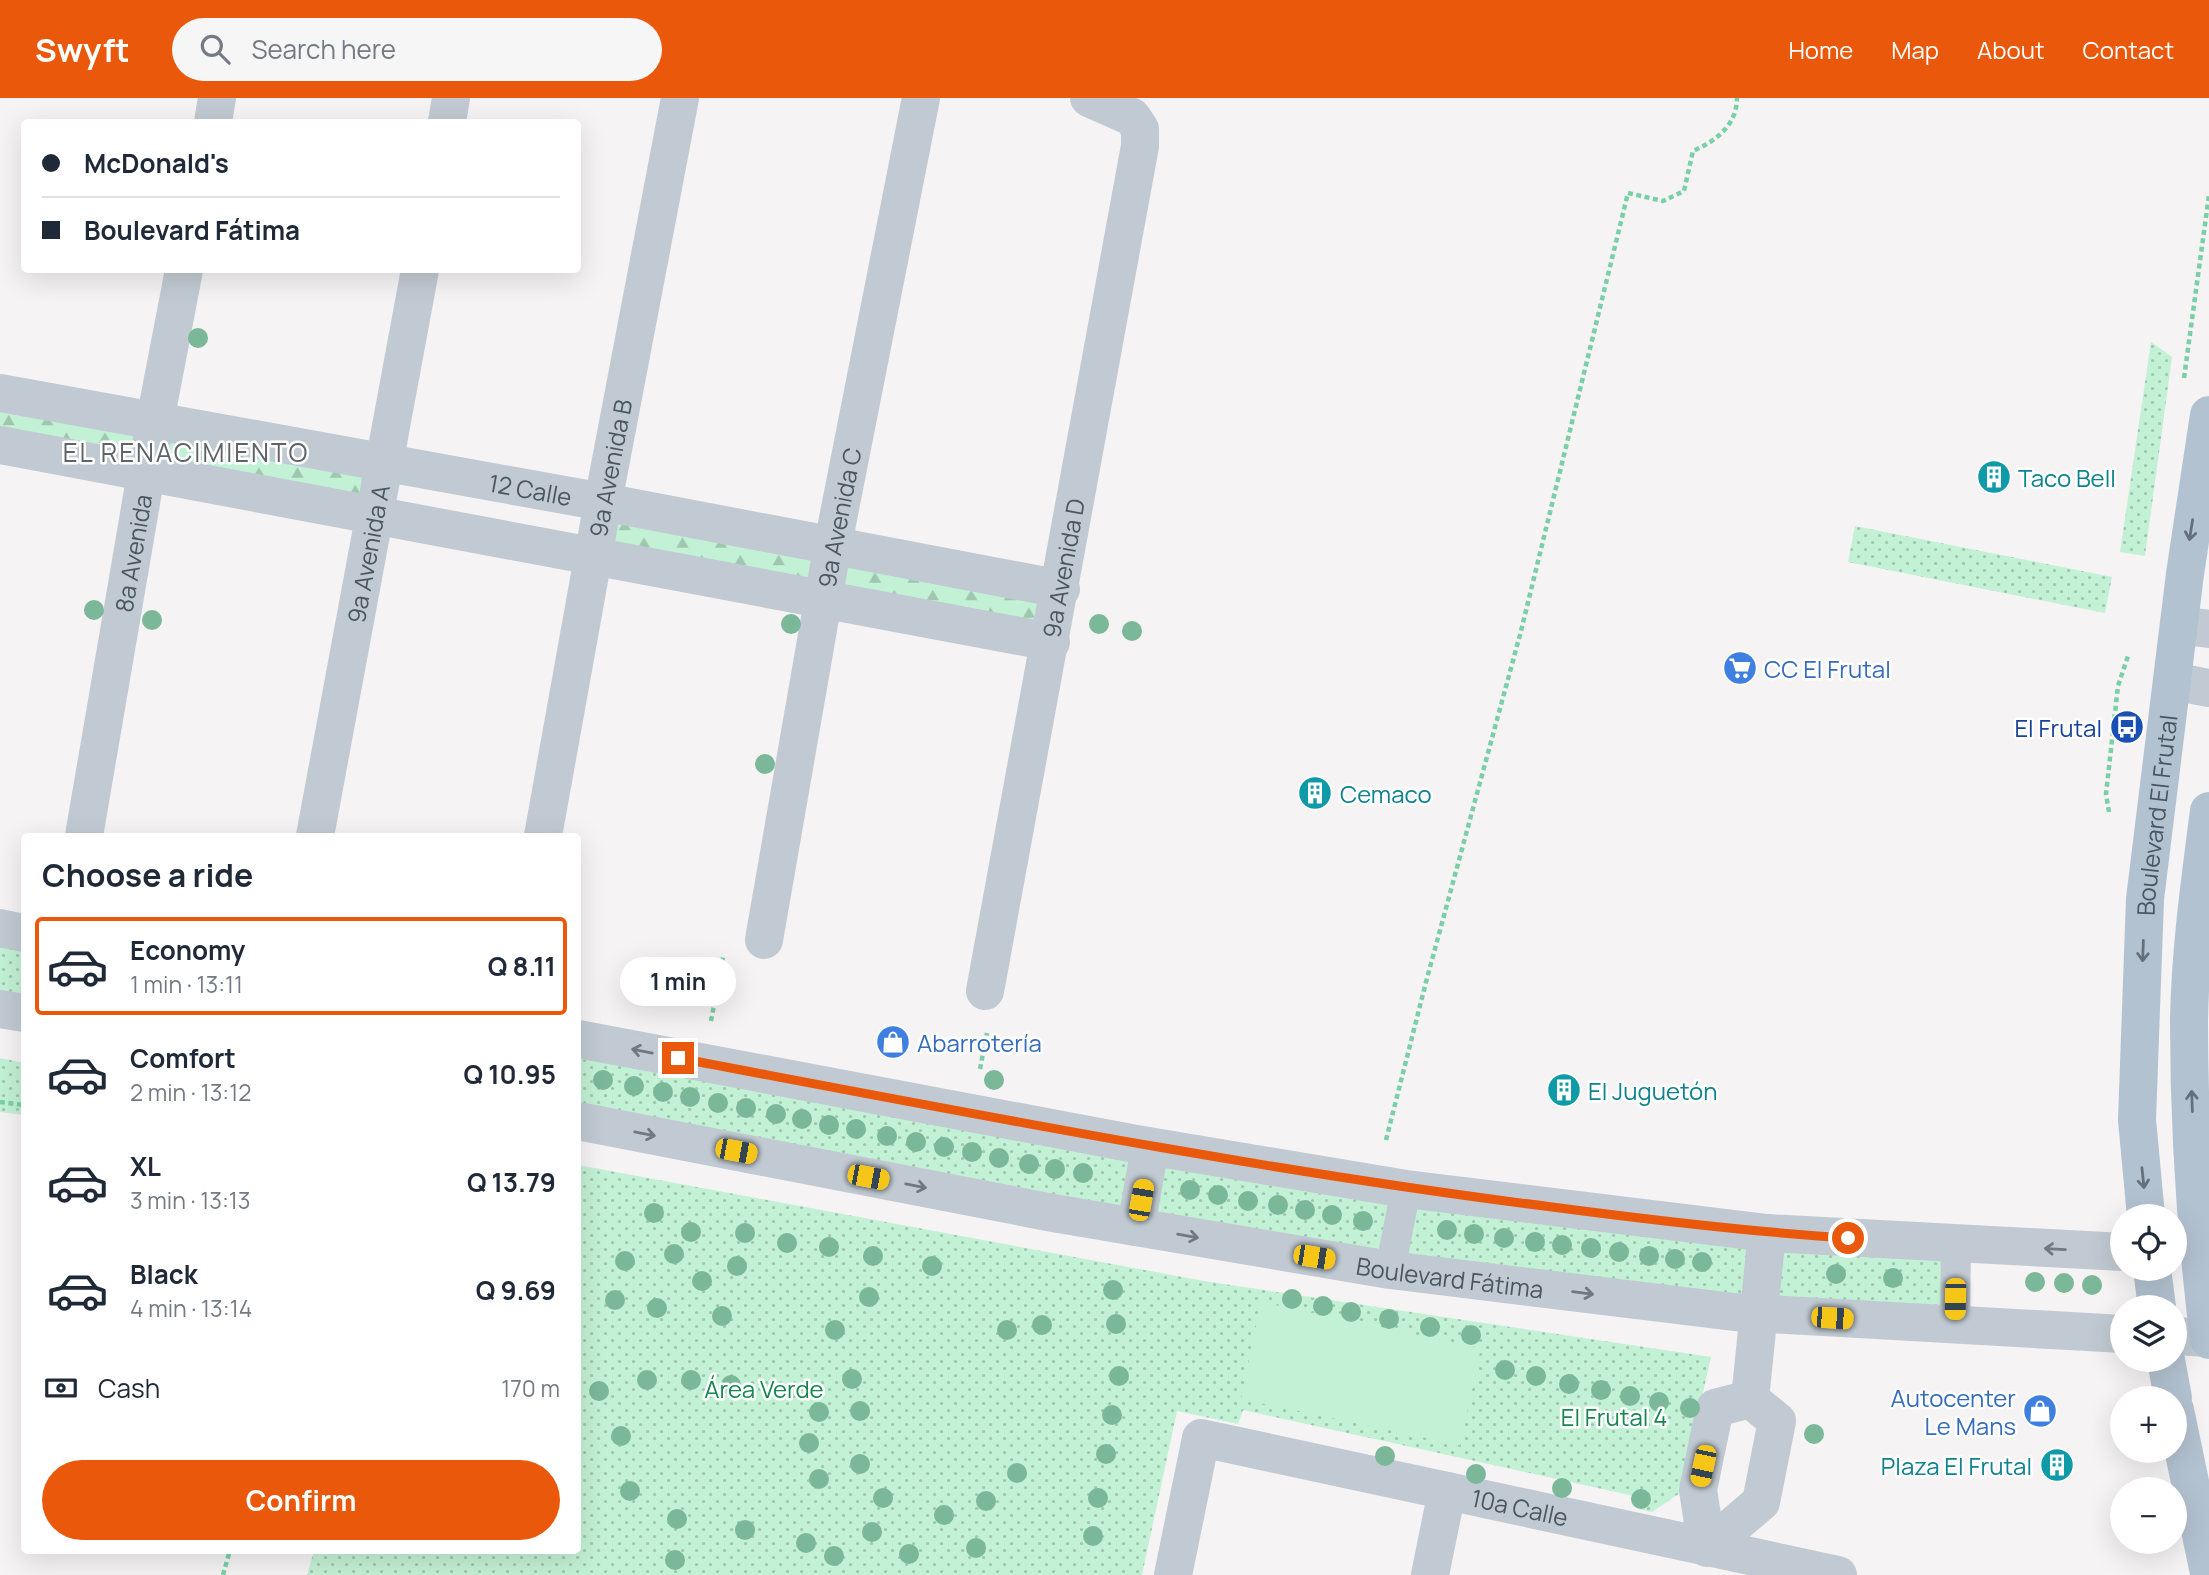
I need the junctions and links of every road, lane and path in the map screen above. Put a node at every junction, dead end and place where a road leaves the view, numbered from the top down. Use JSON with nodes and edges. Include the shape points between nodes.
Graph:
{"nodes":[{"id":1,"x":217,"y":98,"type":"edge"},
{"id":2,"x":452,"y":98,"type":"edge"},
{"id":3,"x":680,"y":98,"type":"edge"},
{"id":4,"x":921,"y":98,"type":"edge"},
{"id":5,"x":1089,"y":98,"type":"edge"},
{"id":6,"x":1737,"y":98,"type":"edge"},
{"id":7,"x":214,"y":119,"type":"edge"},
{"id":8,"x":448,"y":119,"type":"edge"},
{"id":9,"x":183,"y":273,"type":"edge"},
{"id":10,"x":419,"y":273,"type":"edge"},
{"id":11,"x":0,"y":393,"type":"edge"},
{"id":12,"x":2209,"y":415,"type":"edge"},
{"id":13,"x":155,"y":423,"type":"junction"},
{"id":14,"x":0,"y":445,"type":"edge"},
{"id":15,"x":385,"y":465,"type":"junction"},
{"id":16,"x":147,"y":471,"type":"junction"},
{"id":17,"x":603,"y":505,"type":"junction"},
{"id":18,"x":375,"y":514,"type":"junction"},
{"id":19,"x":832,"y":547,"type":"junction"},
{"id":20,"x":594,"y":555,"type":"junction"},
{"id":21,"x":1060,"y":590,"type":"junction"},
{"id":22,"x":823,"y":598,"type":"junction"},
{"id":23,"x":2194,"y":627,"type":"edge"},
{"id":24,"x":1051,"y":640,"type":"junction"},
{"id":25,"x":2172,"y":681,"type":"junction"},
{"id":26,"x":2209,"y":688,"type":"edge"},
{"id":27,"x":2209,"y":811,"type":"edge"},
{"id":28,"x":85,"y":833,"type":"edge"},
{"id":29,"x":315,"y":833,"type":"edge"},
{"id":30,"x":544,"y":833,"type":"edge"},
{"id":31,"x":0,"y":929,"type":"edge"},
{"id":32,"x":21,"y":932,"type":"edge"},
{"id":33,"x":764,"y":940,"type":"joint"},
{"id":34,"x":985,"y":991,"type":"joint"},
{"id":35,"x":0,"y":1009,"type":"edge"},
{"id":36,"x":21,"y":1012,"type":"edge"},
{"id":37,"x":581,"y":1040,"type":"edge"},
{"id":38,"x":703,"y":1063,"type":"junction"},
{"id":39,"x":0,"y":1102,"type":"edge"},
{"id":40,"x":21,"y":1105,"type":"edge"},
{"id":41,"x":971,"y":1114,"type":"junction"},
{"id":42,"x":581,"y":1122,"type":"edge"},
{"id":43,"x":1150,"y":1147,"type":"junction"},
{"id":44,"x":1384,"y":1152,"type":"dead end"},
{"id":45,"x":1406,"y":1189,"type":"junction"},
{"id":46,"x":2145,"y":1204,"type":"edge"},
{"id":47,"x":1136,"y":1227,"type":"junction"},
{"id":48,"x":1767,"y":1233,"type":"junction"},
{"id":49,"x":1956,"y":1244,"type":"junction"},
{"id":50,"x":2110,"y":1251,"type":"edge"},
{"id":51,"x":2187,"y":1254,"type":"edge"},
{"id":52,"x":1390,"y":1270,"type":"junction"},
{"id":53,"x":1758,"y":1313,"type":"junction"},
{"id":54,"x":1955,"y":1326,"type":"junction"},
{"id":55,"x":2110,"y":1333,"type":"edge"},
{"id":56,"x":2187,"y":1337,"type":"edge"},
{"id":57,"x":2209,"y":1339,"type":"edge"},
{"id":58,"x":1750,"y":1399,"type":"junction"},
{"id":59,"x":2186,"y":1463,"type":"edge"},
{"id":60,"x":1447,"y":1491,"type":"junction"},
{"id":61,"x":229,"y":1554,"type":"edge"},
{"id":62,"x":1704,"y":1561,"type":"edge"},
{"id":63,"x":2209,"y":1573,"type":"edge"},
{"id":64,"x":223,"y":1575,"type":"edge"},
{"id":65,"x":1173,"y":1575,"type":"edge"},
{"id":66,"x":1430,"y":1575,"type":"edge"},
{"id":67,"x":1838,"y":1575,"type":"edge"}],
"edges":[{"from":1,"to":7,"type":"street"},
{"from":2,"to":8,"type":"street"},
{"from":3,"to":17,"type":"street","name":"9a Avenida B"},
{"from":4,"to":19,"type":"street","name":"9a Avenida C"},
{"from":5,"to":21,"type":"street","name":"9a Avenida D","via":[[1132,117],[1140,129],[1140,146]]},
{"from":6,"to":44,"type":"path","via":[[1729,125],[1693,151],[1684,191],[1663,201],[1628,194],[1521,631]]},
{"from":9,"to":13,"type":"street","name":"8a Avenida"},
{"from":10,"to":15,"type":"street","name":"9a Avenida A"},
{"from":11,"to":13,"type":"street","name":"12 Calle"},
{"from":12,"to":23,"type":"main road","name":"Boulevard El Frutal","one_way":true},
{"from":13,"to":15,"type":"street","name":"12 Calle"},
{"from":13,"to":16,"type":"street","name":"8a Avenida"},
{"from":14,"to":16,"type":"street"},
{"from":15,"to":17,"type":"street","name":"12 Calle"},
{"from":15,"to":18,"type":"street","name":"9a Avenida A"},
{"from":16,"to":18,"type":"street"},
{"from":16,"to":28,"type":"street","name":"8a Avenida"},
{"from":17,"to":19,"type":"street","name":"12 Calle"},
{"from":17,"to":20,"type":"street","name":"9a Avenida B"},
{"from":18,"to":20,"type":"street"},
{"from":18,"to":29,"type":"street","name":"9a Avenida A"},
{"from":19,"to":21,"type":"street","name":"12 Calle"},
{"from":19,"to":22,"type":"street","name":"9a Avenida C"},
{"from":20,"to":22,"type":"street"},
{"from":20,"to":30,"type":"street","name":"9a Avenida B"},
{"from":21,"to":24,"type":"street","name":"9a Avenida D"},
{"from":22,"to":24,"type":"street"},
{"from":22,"to":33,"type":"street","name":"9a Avenida C"},
{"from":23,"to":25,"type":"main road","name":"Boulevard El Frutal"},
{"from":24,"to":34,"type":"street","name":"9a Avenida D"},
{"from":25,"to":26,"type":"street"},
{"from":25,"to":46,"type":"main road","name":"Boulevard El Frutal","one_way":true,"via":[[2145,912],[2137,1120]]},
{"from":51,"to":27,"type":"main road","name":"Boulevard El Frutal","one_way":true,"via":[[2189,1021],[2196,906]]},
{"from":31,"to":32,"type":"street"},
{"from":33,"to":38,"type":"path","via":[[724,952]]},
{"from":34,"to":41,"type":"path","via":[[990,1016]]},
{"from":35,"to":36,"type":"street"},
{"from":38,"to":37,"type":"street","one_way":true},
{"from":38,"to":41,"type":"street"},
{"from":39,"to":40,"type":"path"},
{"from":41,"to":43,"type":"street"},
{"from":42,"to":47,"type":"street","name":"Boulevard Fátima","one_way":true},
{"from":43,"to":45,"type":"street"},
{"from":43,"to":47,"type":"street"},
{"from":45,"to":48,"type":"street"},
{"from":45,"to":52,"type":"lane"},
{"from":47,"to":52,"type":"street","name":"Boulevard Fátima","one_way":true},
{"from":48,"to":49,"type":"street"},
{"from":48,"to":53,"type":"street"},
{"from":50,"to":49,"type":"street","one_way":true},
{"from":49,"to":54,"type":"lane"},
{"from":51,"to":57,"type":"main road","name":"Boulevard El Frutal"},
{"from":52,"to":53,"type":"street","name":"Boulevard Fátima","one_way":true},
{"from":53,"to":54,"type":"street","name":"Boulevard Fátima"},
{"from":53,"to":58,"type":"street"},
{"from":54,"to":55,"type":"street","name":"Boulevard Fátima"},
{"from":56,"to":57,"type":"street"},
{"from":58,"to":62,"type":"street","via":[[1715,1408],[1698,1490]]},
{"from":58,"to":62,"type":"street","via":[[1777,1421],[1760,1502]]},
{"from":59,"to":63,"type":"main road"},
{"from":60,"to":62,"type":"street","name":"10a Calle"},
{"from":60,"to":65,"type":"street","name":"10a Calle","via":[[1201,1438]]},
{"from":60,"to":66,"type":"street"},
{"from":61,"to":64,"type":"path"},
{"from":62,"to":67,"type":"street","name":"10a Calle"}]}
